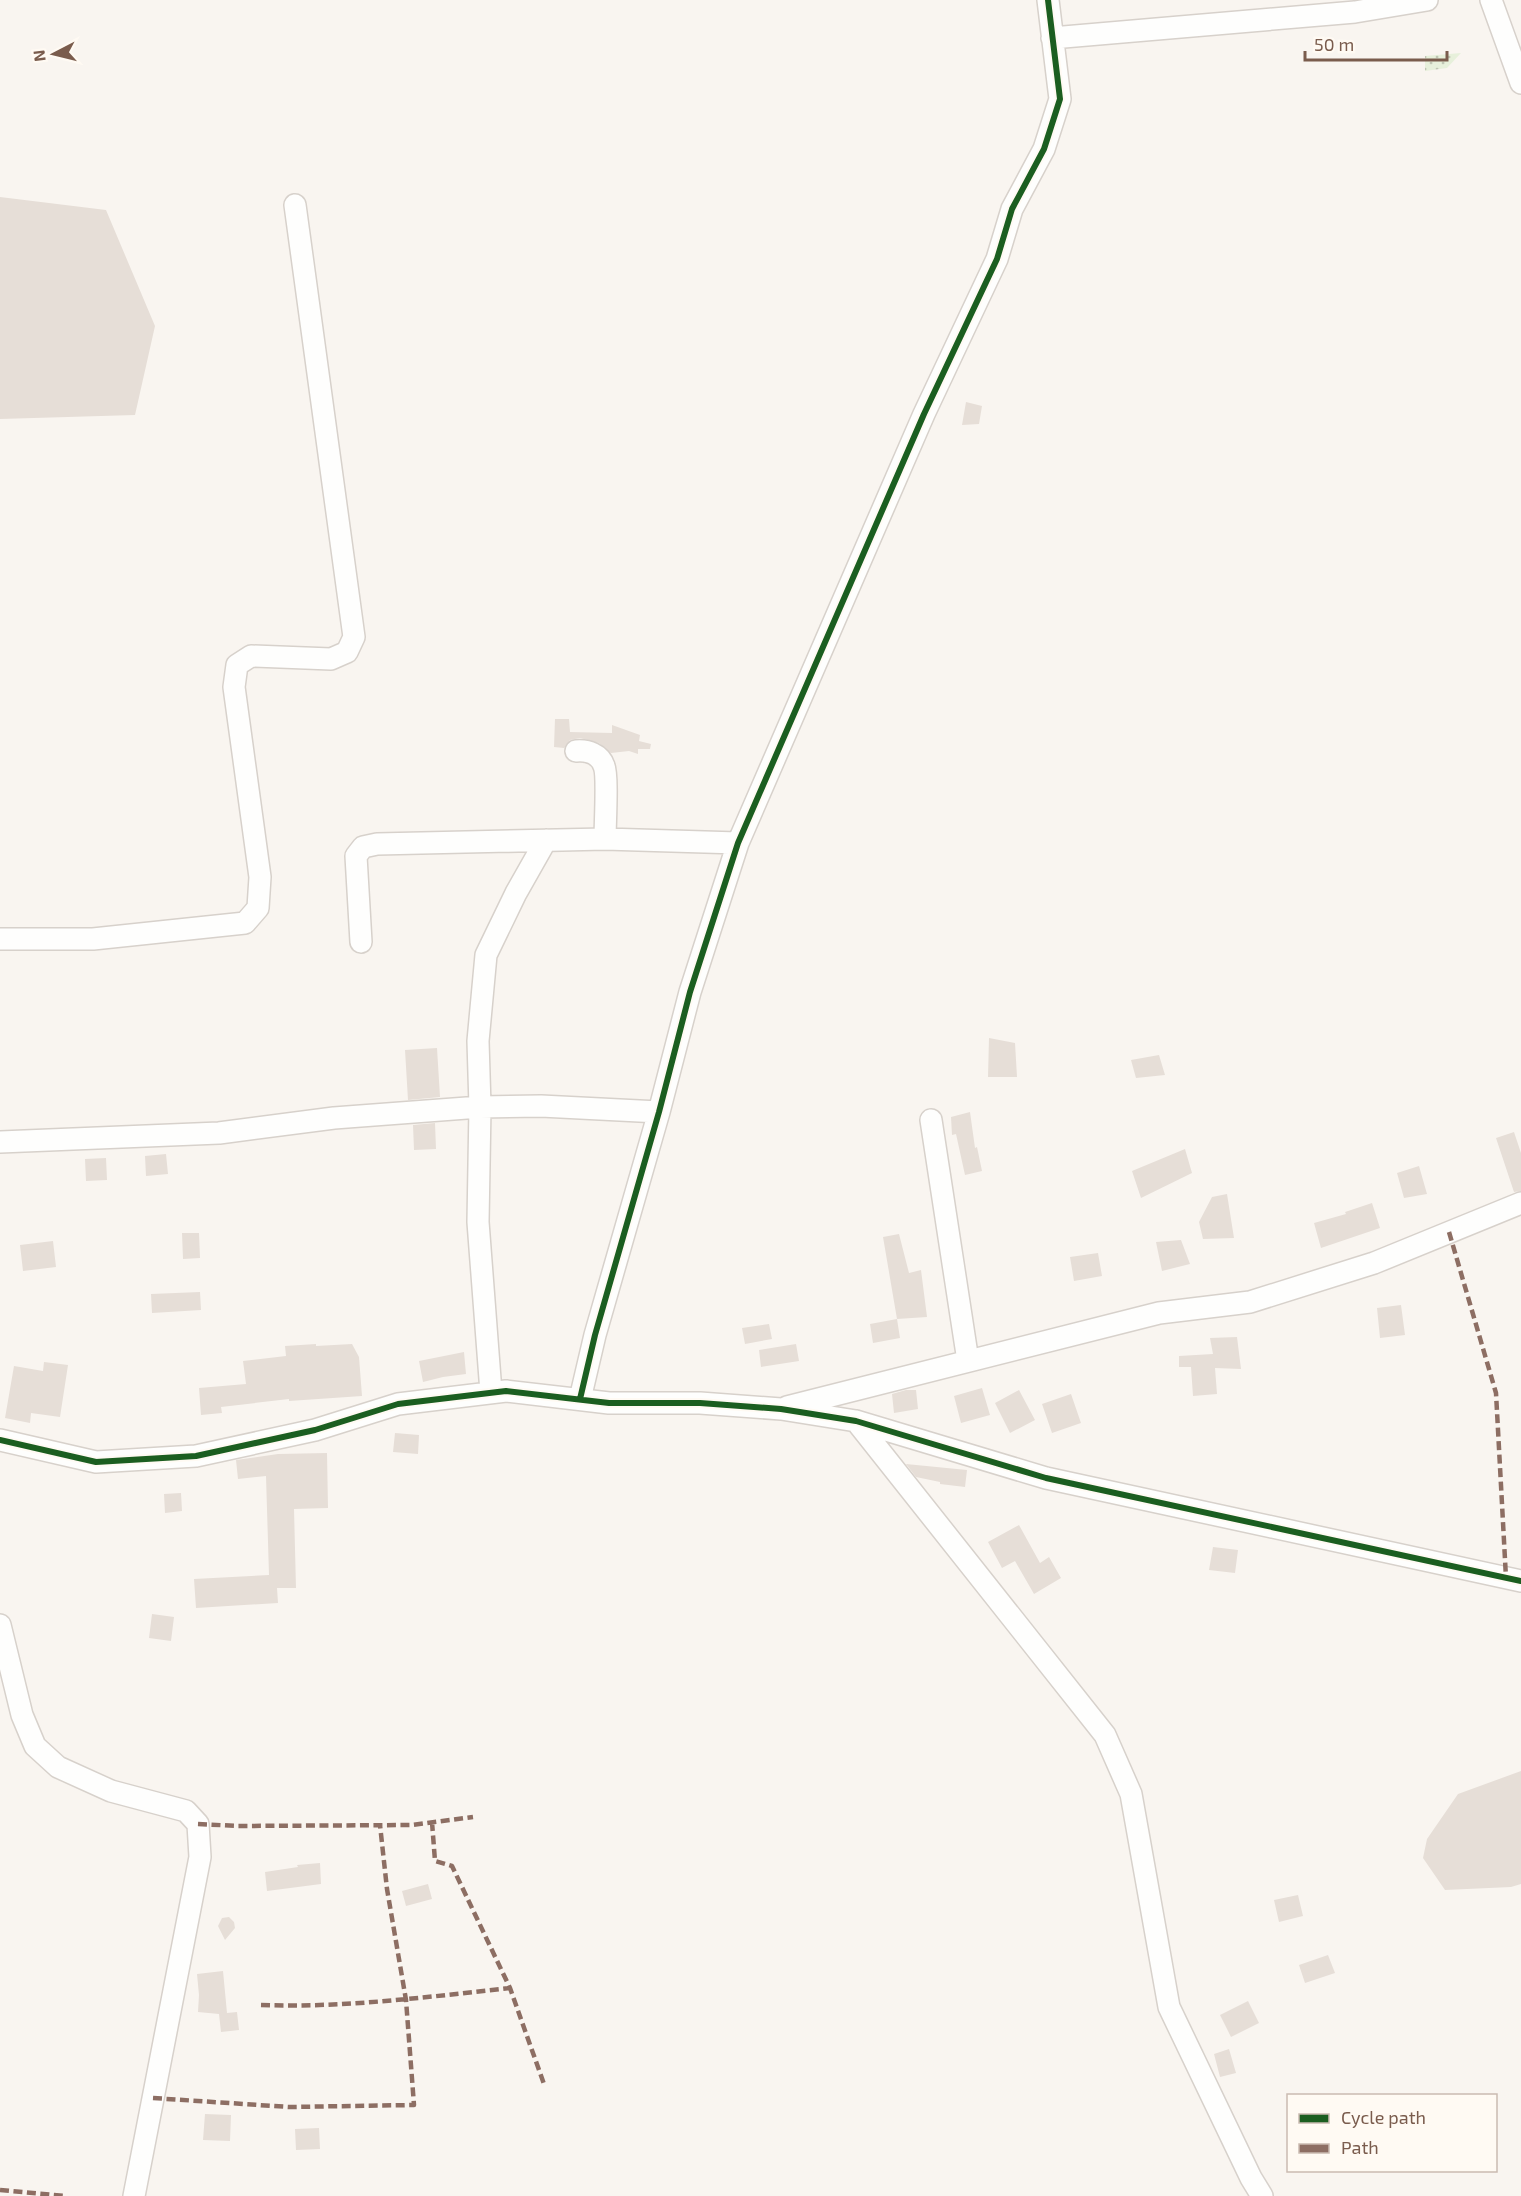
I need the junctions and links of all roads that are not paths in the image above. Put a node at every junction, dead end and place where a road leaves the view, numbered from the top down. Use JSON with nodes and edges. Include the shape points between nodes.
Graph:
{"nodes":[{"id":1,"x":1048,"y":0,"type":"edge"},
{"id":2,"x":1426,"y":0,"type":"edge"},
{"id":3,"x":1491,"y":0,"type":"edge"},
{"id":4,"x":1052,"y":38,"type":"junction"},
{"id":5,"x":1521,"y":83,"type":"edge"},
{"id":6,"x":295,"y":205,"type":"dead end"},
{"id":7,"x":576,"y":751,"type":"dead end"},
{"id":8,"x":605,"y":839,"type":"junction"},
{"id":9,"x":546,"y":840,"type":"junction"},
{"id":10,"x":738,"y":843,"type":"junction"},
{"id":11,"x":0,"y":939,"type":"edge"},
{"id":12,"x":361,"y":942,"type":"dead end"},
{"id":13,"x":480,"y":1107,"type":"junction"},
{"id":14,"x":659,"y":1112,"type":"junction"},
{"id":15,"x":931,"y":1120,"type":"dead end"},
{"id":16,"x":0,"y":1142,"type":"edge"},
{"id":17,"x":1521,"y":1203,"type":"edge"},
{"id":18,"x":968,"y":1360,"type":"junction"},
{"id":19,"x":491,"y":1392,"type":"junction"},
{"id":20,"x":580,"y":1399,"type":"junction"},
{"id":21,"x":781,"y":1409,"type":"junction"},
{"id":22,"x":856,"y":1421,"type":"junction"},
{"id":23,"x":0,"y":1440,"type":"edge"},
{"id":24,"x":1521,"y":1581,"type":"edge"},
{"id":25,"x":0,"y":1625,"type":"edge"},
{"id":26,"x":134,"y":2196,"type":"edge"},
{"id":27,"x":1263,"y":2196,"type":"edge"}],
"edges":[{"from":1,"to":4,"type":"street"},
{"from":2,"to":4,"type":"street","via":[[1355,12]]},
{"from":3,"to":5,"type":"street"},
{"from":4,"to":10,"type":"street","via":[[1059,99],[1044,149],[1012,209],[997,259],[924,414]]},
{"from":6,"to":11,"type":"street","via":[[354,637],[346,652],[332,659],[251,656],[237,665],[234,687],[260,877],[258,908],[245,923],[93,939]]},
{"from":7,"to":8,"type":"street","via":[[596,755],[605,766]]},
{"from":8,"to":9,"type":"street"},
{"from":8,"to":10,"type":"street"},
{"from":9,"to":12,"type":"street","via":[[363,847],[356,856]]},
{"from":9,"to":13,"type":"street","via":[[486,955],[478,1041]]},
{"from":10,"to":14,"type":"street","via":[[690,992]]},
{"from":13,"to":14,"type":"street"},
{"from":13,"to":16,"type":"street","via":[[334,1118],[219,1133]]},
{"from":13,"to":19,"type":"street","via":[[478,1222]]},
{"from":14,"to":20,"type":"street"},
{"from":15,"to":18,"type":"street"},
{"from":17,"to":18,"type":"street","via":[[1374,1263],[1250,1302],[1160,1313]]},
{"from":18,"to":21,"type":"street"},
{"from":19,"to":20,"type":"street"},
{"from":19,"to":23,"type":"street","via":[[398,1404],[315,1431],[196,1456],[96,1462]]},
{"from":20,"to":21,"type":"street"},
{"from":21,"to":22,"type":"street"},
{"from":22,"to":24,"type":"street","via":[[1046,1478]]},
{"from":22,"to":27,"type":"street","via":[[1105,1735],[1131,1794],[1169,2007]]},
{"from":25,"to":26,"type":"street","via":[[22,1715],[35,1746],[58,1767],[111,1791],[186,1811],[198,1824],[200,1857]]}]}
